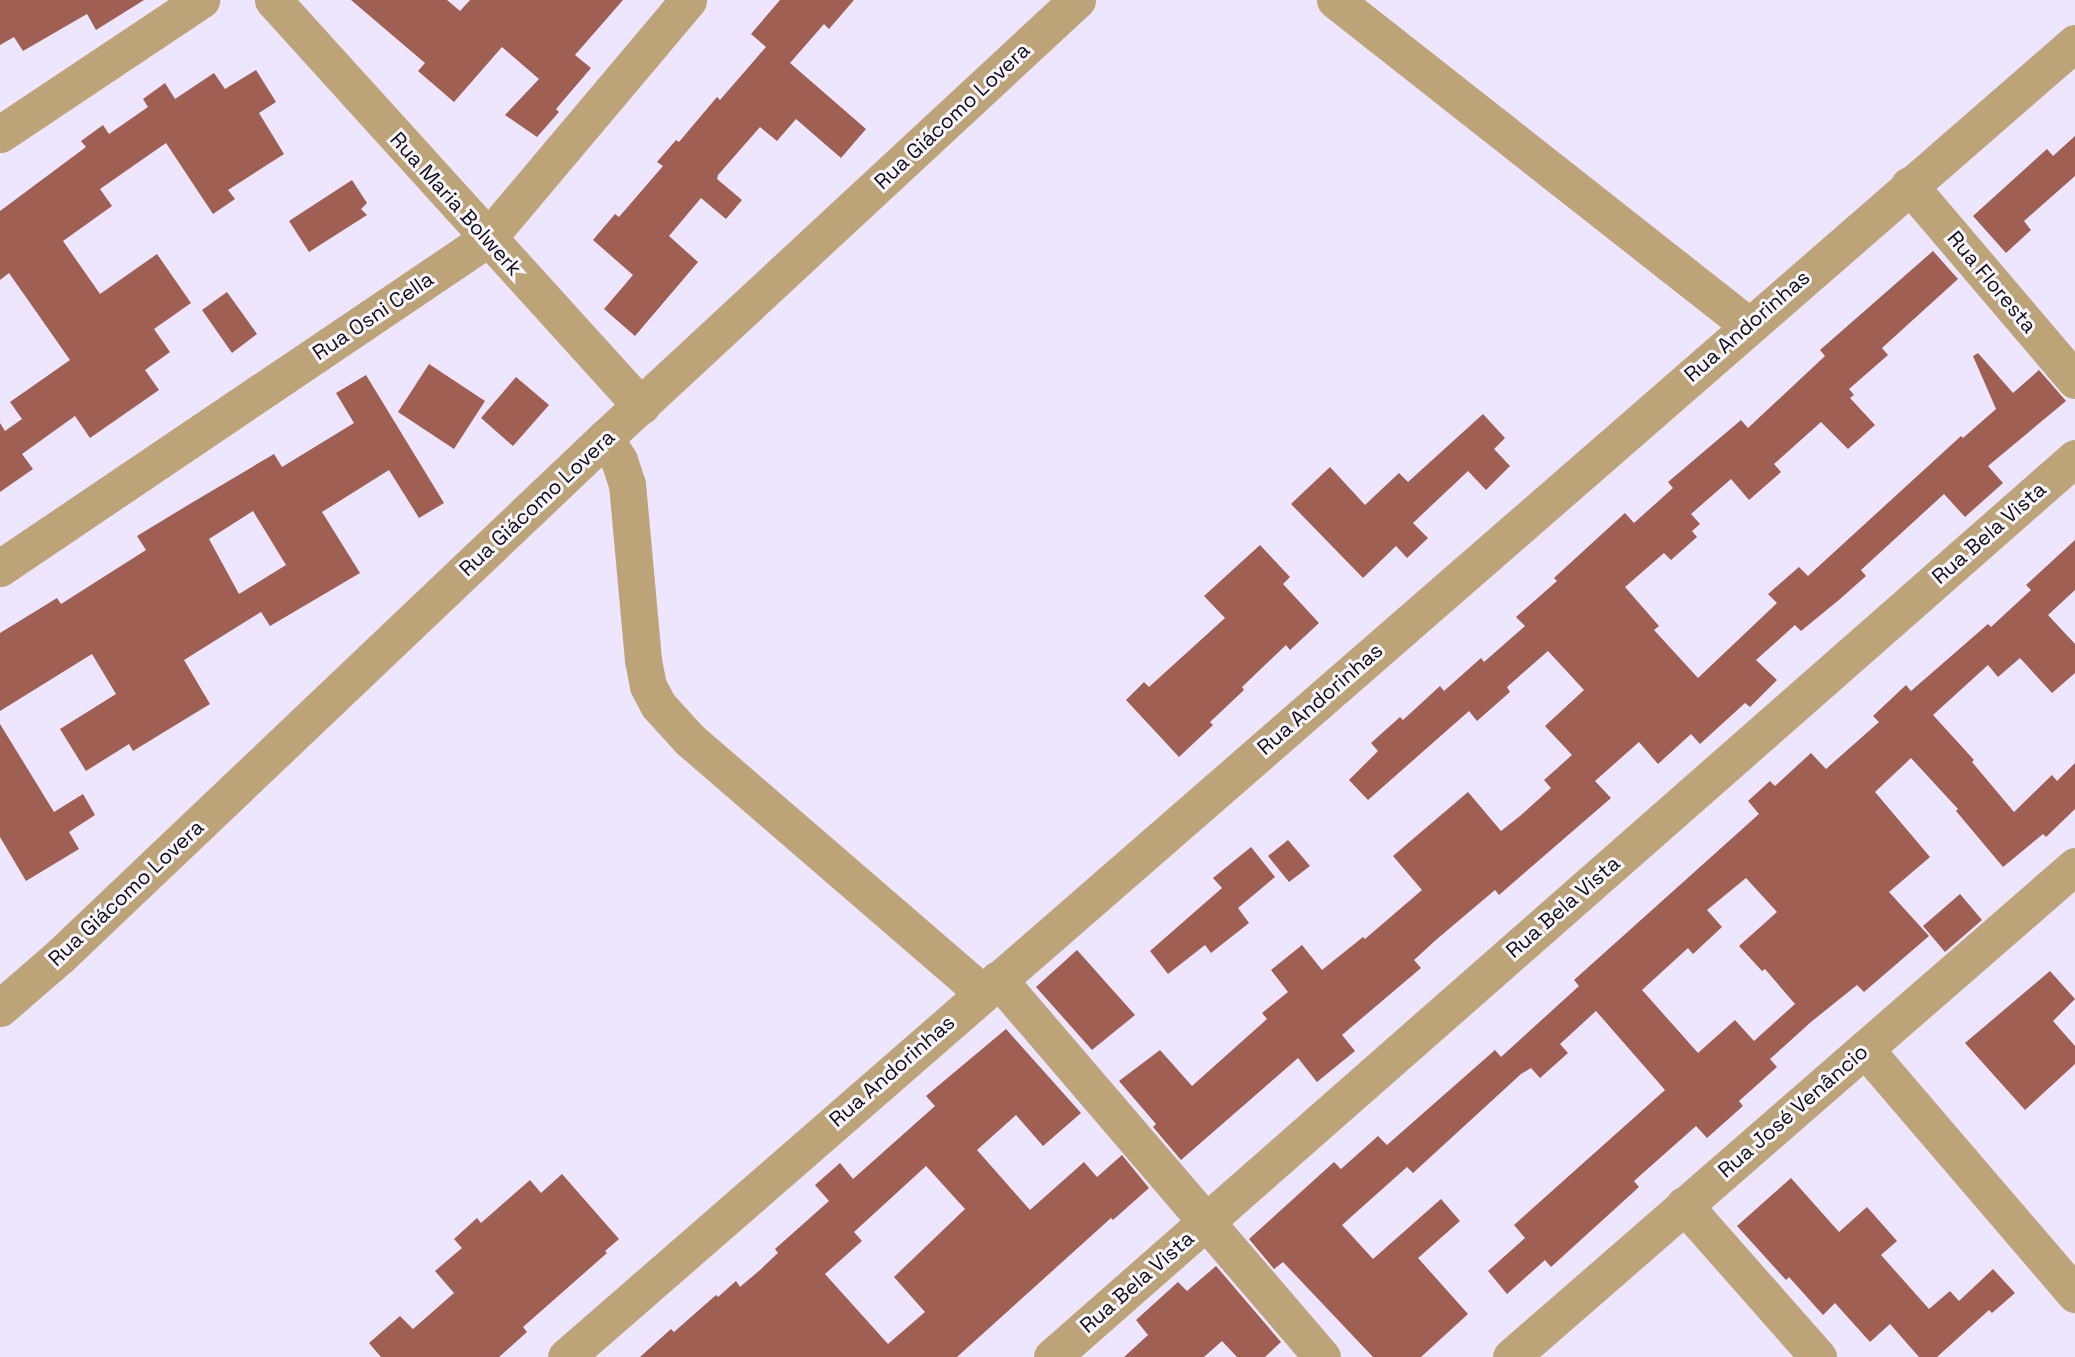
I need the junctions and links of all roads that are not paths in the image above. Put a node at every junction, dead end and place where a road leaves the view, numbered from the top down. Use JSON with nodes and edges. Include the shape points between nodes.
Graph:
{"nodes":[{"id":1,"x":201,"y":0,"type":"edge"},
{"id":2,"x":273,"y":0,"type":"edge"},
{"id":3,"x":688,"y":0,"type":"edge"},
{"id":4,"x":1077,"y":0,"type":"edge"},
{"id":5,"x":1335,"y":0,"type":"edge"},
{"id":6,"x":2075,"y":43,"type":"edge"},
{"id":7,"x":0,"y":134,"type":"edge"},
{"id":8,"x":1909,"y":185,"type":"junction"},
{"id":9,"x":487,"y":239,"type":"junction"},
{"id":10,"x":1748,"y":326,"type":"junction"},
{"id":11,"x":2075,"y":380,"type":"edge"},
{"id":12,"x":641,"y":405,"type":"junction"},
{"id":13,"x":606,"y":438,"type":"junction"},
{"id":14,"x":2075,"y":458,"type":"edge"},
{"id":15,"x":0,"y":568,"type":"edge"},
{"id":16,"x":2075,"y":866,"type":"edge"},
{"id":17,"x":990,"y":986,"type":"junction"},
{"id":18,"x":1,"y":1006,"type":"edge"},
{"id":19,"x":1864,"y":1049,"type":"junction"},
{"id":20,"x":1684,"y":1205,"type":"junction"},
{"id":21,"x":1206,"y":1221,"type":"junction"},
{"id":22,"x":2075,"y":1294,"type":"edge"},
{"id":23,"x":566,"y":1357,"type":"edge"},
{"id":24,"x":1052,"y":1357,"type":"edge"},
{"id":25,"x":1322,"y":1357,"type":"edge"},
{"id":26,"x":1511,"y":1357,"type":"edge"},
{"id":27,"x":1818,"y":1357,"type":"edge"}],
"edges":[{"from":1,"to":7,"type":"street"},
{"from":2,"to":9,"type":"street","name":"Rua Maria Bolwerk"},
{"from":3,"to":9,"type":"street","name":"Rua Osni Cella"},
{"from":4,"to":12,"type":"street","name":"Rua Giácomo Lovera"},
{"from":5,"to":10,"type":"street"},
{"from":6,"to":8,"type":"street","name":"Rua Andorinhas"},
{"from":8,"to":10,"type":"street","name":"Rua Andorinhas"},
{"from":8,"to":11,"type":"street","name":"Rua Floresta"},
{"from":9,"to":12,"type":"street","name":"Rua Maria Bolwerk"},
{"from":9,"to":15,"type":"street","name":"Rua Osni Cella"},
{"from":10,"to":17,"type":"street","name":"Rua Andorinhas"},
{"from":12,"to":13,"type":"street","name":"Rua Giácomo Lovera"},
{"from":13,"to":17,"type":"street","via":[[627,484],[643,660],[658,705],[690,740]]},
{"from":13,"to":18,"type":"street","name":"Rua Giácomo Lovera","via":[[60,956]]},
{"from":14,"to":21,"type":"street","name":"Rua Bela Vista"},
{"from":16,"to":19,"type":"street","name":"Rua José Venâncio"},
{"from":17,"to":21,"type":"street"},
{"from":17,"to":23,"type":"street","name":"Rua Andorinhas"},
{"from":19,"to":20,"type":"street","name":"Rua José Venâncio"},
{"from":19,"to":22,"type":"street"},
{"from":20,"to":26,"type":"street","name":"Rua José Venâncio"},
{"from":20,"to":27,"type":"street"},
{"from":21,"to":24,"type":"street","name":"Rua Bela Vista"},
{"from":21,"to":25,"type":"street"}]}
